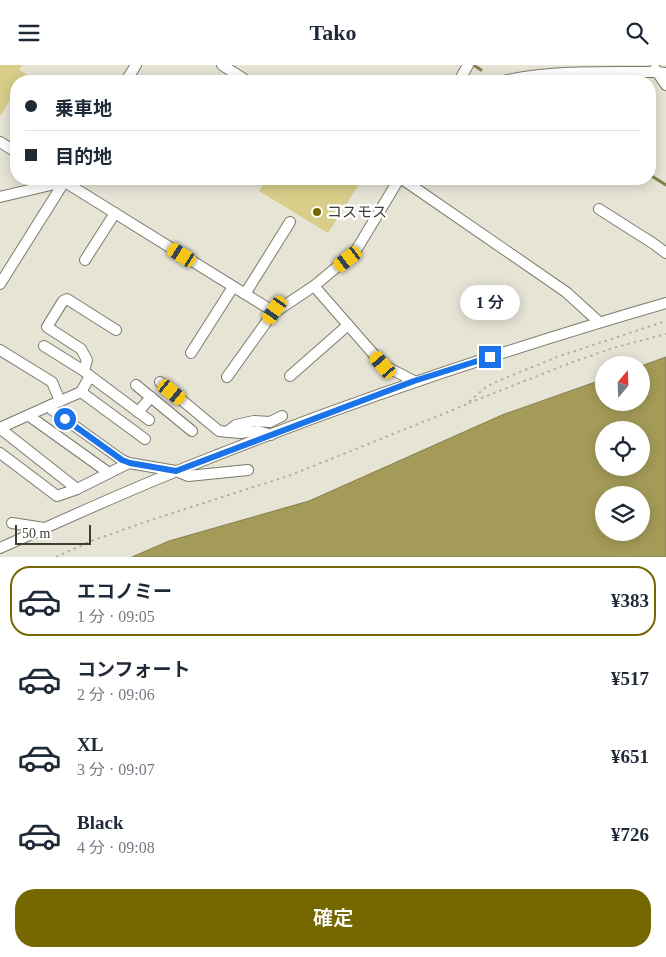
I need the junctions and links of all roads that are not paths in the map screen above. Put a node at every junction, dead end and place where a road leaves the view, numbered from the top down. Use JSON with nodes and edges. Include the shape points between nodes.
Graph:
{"nodes":[{"id":1,"x":222,"y":65,"type":"edge"},
{"id":2,"x":658,"y":70,"type":"edge"},
{"id":3,"x":238,"y":75,"type":"edge"},
{"id":4,"x":552,"y":75,"type":"edge"},
{"id":5,"x":666,"y":85,"type":"edge"},
{"id":6,"x":44,"y":185,"type":"edge"},
{"id":7,"x":60,"y":185,"type":"edge"},
{"id":8,"x":71,"y":185,"type":"edge"},
{"id":9,"x":397,"y":185,"type":"edge"},
{"id":10,"x":410,"y":185,"type":"edge"},
{"id":11,"x":0,"y":197,"type":"edge"},
{"id":12,"x":599,"y":209,"type":"dead end"},
{"id":13,"x":115,"y":213,"type":"junction"},
{"id":14,"x":290,"y":222,"type":"dead end"},
{"id":15,"x":666,"y":253,"type":"edge"},
{"id":16,"x":85,"y":261,"type":"dead end"},
{"id":17,"x":0,"y":284,"type":"edge"},
{"id":18,"x":314,"y":286,"type":"junction"},
{"id":19,"x":233,"y":287,"type":"junction"},
{"id":20,"x":245,"y":294,"type":"junction"},
{"id":21,"x":666,"y":303,"type":"edge"},
{"id":22,"x":275,"y":310,"type":"junction"},
{"id":23,"x":599,"y":323,"type":"junction"},
{"id":24,"x":348,"y":325,"type":"junction"},
{"id":25,"x":116,"y":330,"type":"dead end"},
{"id":26,"x":44,"y":345,"type":"dead end"},
{"id":27,"x":0,"y":351,"type":"edge"},
{"id":28,"x":191,"y":353,"type":"dead end"},
{"id":29,"x":87,"y":373,"type":"junction"},
{"id":30,"x":290,"y":376,"type":"dead end"},
{"id":31,"x":227,"y":377,"type":"dead end"},
{"id":32,"x":414,"y":381,"type":"junction"},
{"id":33,"x":160,"y":382,"type":"dead end"},
{"id":34,"x":136,"y":385,"type":"dead end"},
{"id":35,"x":81,"y":392,"type":"junction"},
{"id":36,"x":151,"y":397,"type":"junction"},
{"id":37,"x":56,"y":403,"type":"junction"},
{"id":38,"x":138,"y":412,"type":"junction"},
{"id":39,"x":32,"y":414,"type":"junction"},
{"id":40,"x":282,"y":416,"type":"dead end"},
{"id":41,"x":149,"y":420,"type":"dead end"},
{"id":42,"x":1,"y":427,"type":"edge"},
{"id":43,"x":192,"y":431,"type":"dead end"},
{"id":44,"x":228,"y":432,"type":"junction"},
{"id":45,"x":271,"y":435,"type":"junction"},
{"id":46,"x":145,"y":439,"type":"dead end"},
{"id":47,"x":0,"y":453,"type":"edge"},
{"id":48,"x":130,"y":463,"type":"junction"},
{"id":49,"x":248,"y":470,"type":"dead end"},
{"id":50,"x":176,"y":471,"type":"junction"},
{"id":51,"x":109,"y":473,"type":"junction"},
{"id":52,"x":77,"y":489,"type":"junction"},
{"id":53,"x":12,"y":523,"type":"dead end"},
{"id":54,"x":45,"y":529,"type":"junction"},
{"id":55,"x":0,"y":548,"type":"edge"}],
"edges":[{"from":1,"to":3,"type":"street"},
{"from":2,"to":4,"type":"street"},
{"from":2,"to":5,"type":"street"},
{"from":6,"to":11,"type":"street"},
{"from":7,"to":17,"type":"street"},
{"from":8,"to":13,"type":"street"},
{"from":9,"to":18,"type":"street","via":[[355,252]]},
{"from":10,"to":23,"type":"street","via":[[566,292]]},
{"from":12,"to":15,"type":"street"},
{"from":13,"to":16,"type":"street"},
{"from":13,"to":19,"type":"street"},
{"from":14,"to":20,"type":"street"},
{"from":18,"to":22,"type":"street"},
{"from":18,"to":24,"type":"street"},
{"from":19,"to":20,"type":"street"},
{"from":19,"to":28,"type":"street"},
{"from":20,"to":22,"type":"street"},
{"from":21,"to":23,"type":"street"},
{"from":22,"to":31,"type":"street"},
{"from":23,"to":32,"type":"street"},
{"from":24,"to":30,"type":"street"},
{"from":24,"to":32,"type":"street","via":[[383,365]]},
{"from":25,"to":29,"type":"street","via":[[67,299],[63,301],[47,327],[81,349]]},
{"from":26,"to":29,"type":"street"},
{"from":27,"to":37,"type":"street","via":[[52,382]]},
{"from":29,"to":35,"type":"street"},
{"from":29,"to":38,"type":"street"},
{"from":32,"to":45,"type":"street"},
{"from":33,"to":44,"type":"street","via":[[220,431]]},
{"from":34,"to":36,"type":"street"},
{"from":35,"to":37,"type":"street"},
{"from":35,"to":46,"type":"street"},
{"from":36,"to":38,"type":"street"},
{"from":36,"to":43,"type":"street"},
{"from":37,"to":39,"type":"street"},
{"from":37,"to":48,"type":"street","via":[[51,409]]},
{"from":38,"to":41,"type":"street"},
{"from":39,"to":42,"type":"street"},
{"from":39,"to":51,"type":"street"},
{"from":40,"to":44,"type":"street","via":[[270,422],[236,425]]},
{"from":42,"to":52,"type":"street"},
{"from":44,"to":45,"type":"street","via":[[258,431]]},
{"from":45,"to":50,"type":"street"},
{"from":47,"to":52,"type":"street","via":[[57,497]]},
{"from":48,"to":50,"type":"street"},
{"from":48,"to":51,"type":"street"},
{"from":49,"to":50,"type":"street","via":[[188,476]]},
{"from":50,"to":54,"type":"street"},
{"from":51,"to":52,"type":"street"},
{"from":53,"to":54,"type":"street"},
{"from":54,"to":55,"type":"street"}]}
